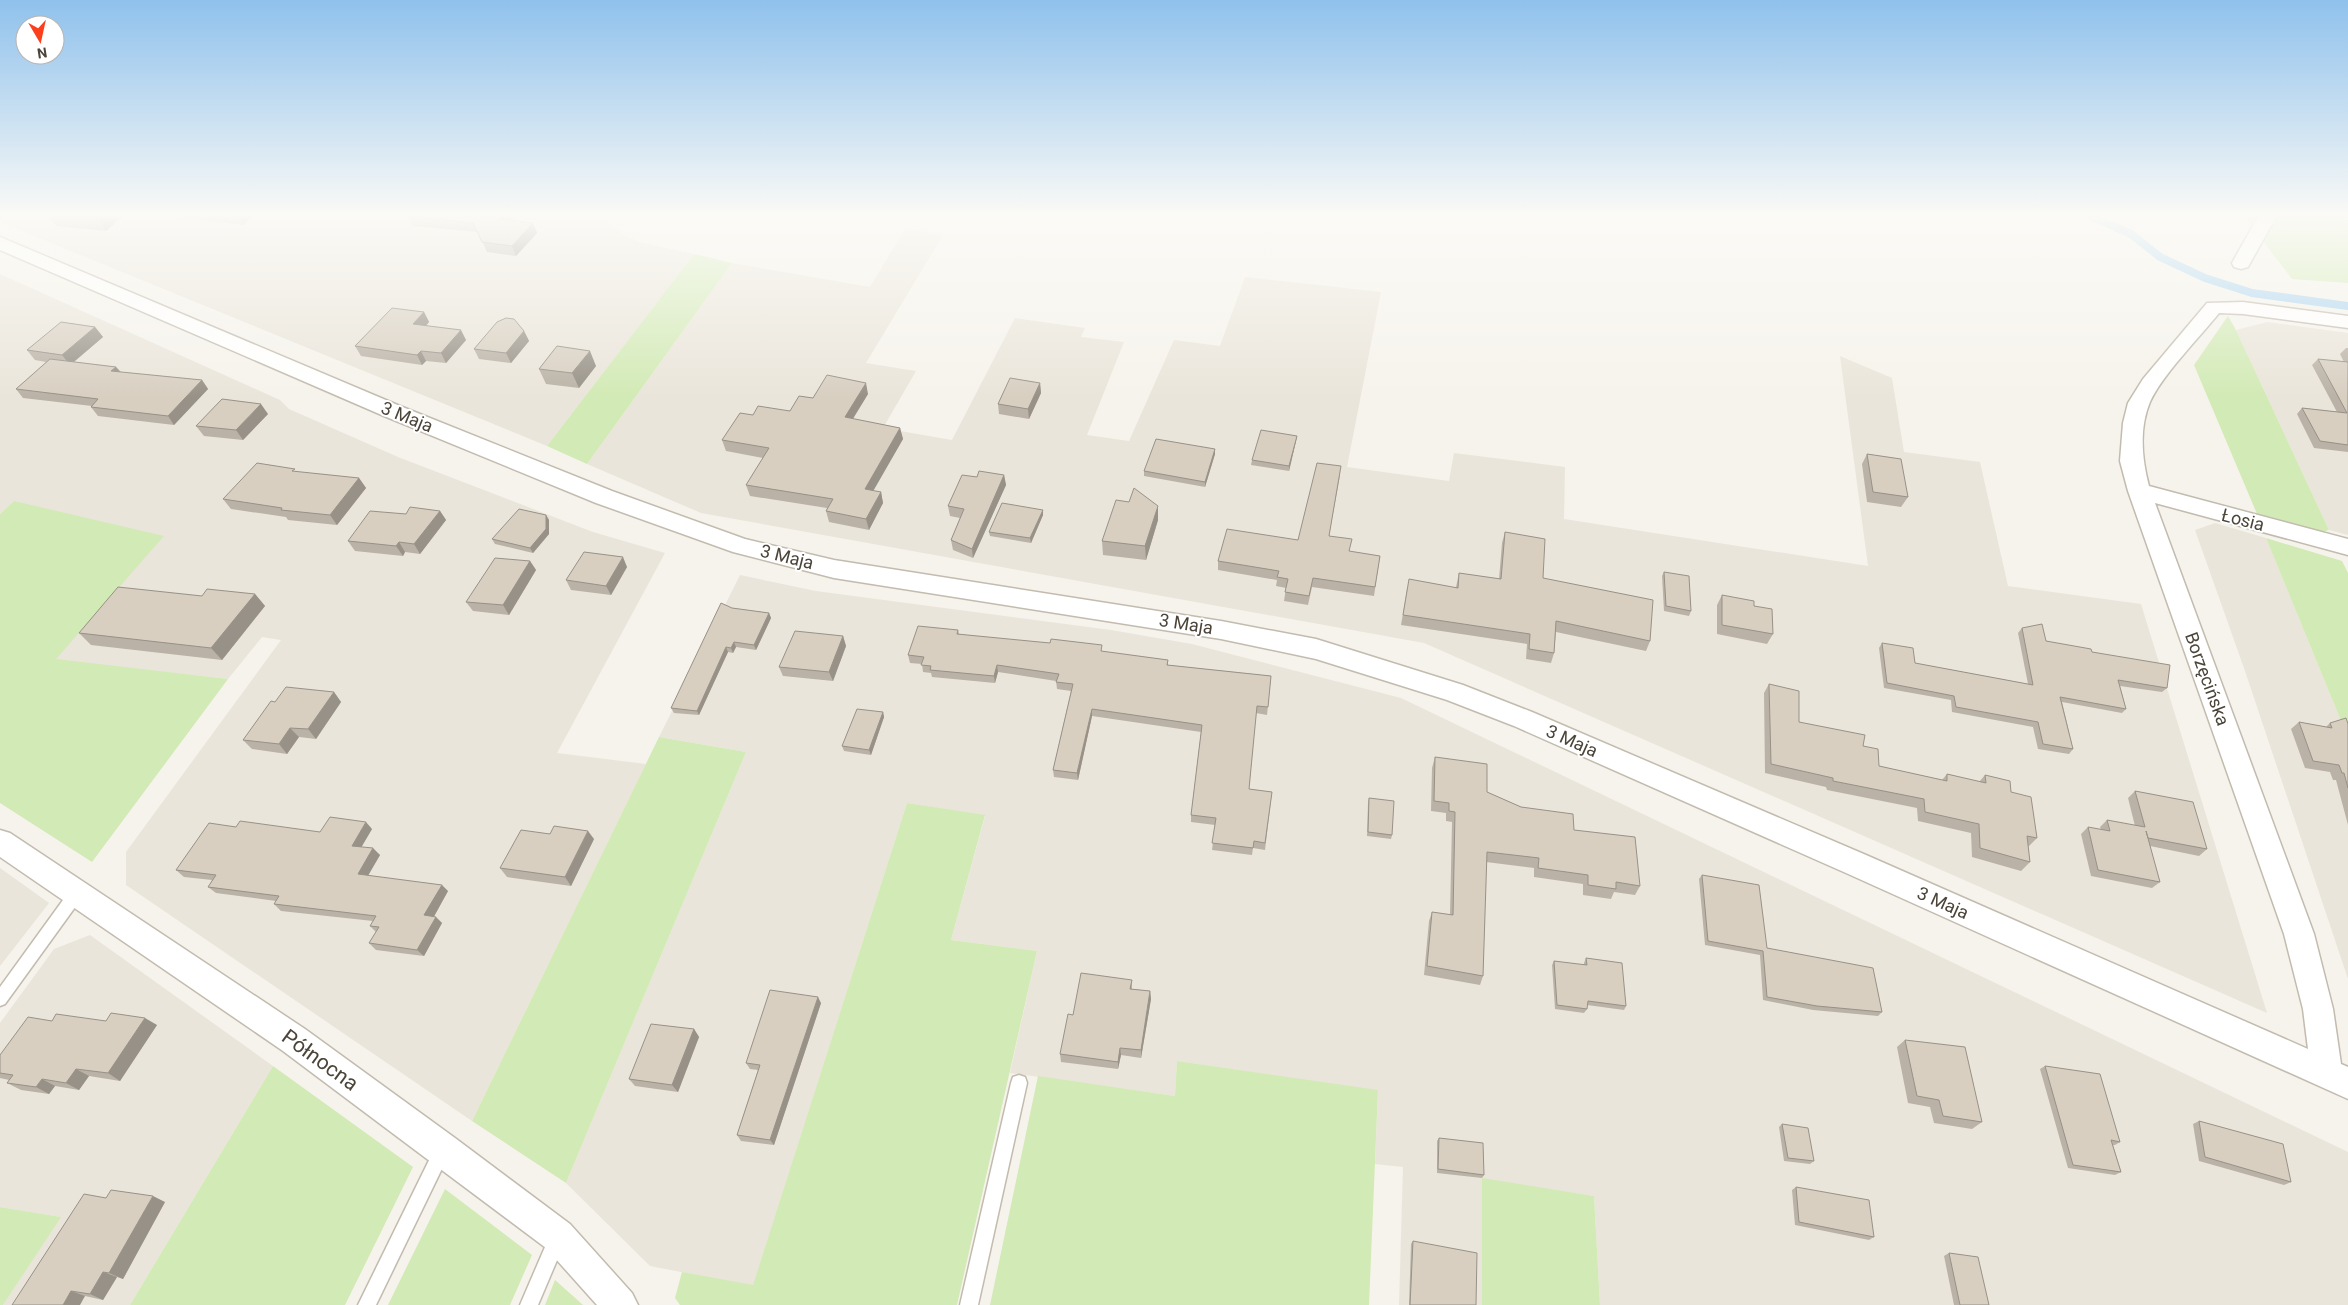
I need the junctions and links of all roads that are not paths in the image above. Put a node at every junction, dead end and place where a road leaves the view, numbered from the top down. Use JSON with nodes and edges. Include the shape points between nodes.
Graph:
{"nodes":[{"id":1,"x":77,"y":276,"type":"edge"},
{"id":2,"x":2348,"y":322,"type":"edge"},
{"id":3,"x":2139,"y":491,"type":"junction"},
{"id":4,"x":2348,"y":547,"type":"edge"},
{"id":5,"x":0,"y":842,"type":"edge"},
{"id":6,"x":76,"y":894,"type":"junction"},
{"id":7,"x":0,"y":998,"type":"edge"},
{"id":8,"x":2337,"y":1077,"type":"edge"},
{"id":9,"x":1019,"y":1083,"type":"dead end"},
{"id":10,"x":443,"y":1150,"type":"junction"},
{"id":11,"x":558,"y":1236,"type":"junction"},
{"id":12,"x":367,"y":1305,"type":"edge"},
{"id":13,"x":529,"y":1305,"type":"edge"},
{"id":14,"x":620,"y":1305,"type":"edge"},
{"id":15,"x":969,"y":1305,"type":"edge"}],
"edges":[{"from":1,"to":8,"type":"street","name":"3 Maja","via":[[392,411],[604,497],[741,546],[834,570],[1221,630],[1316,649],[1454,692],[1550,731]]},
{"from":2,"to":3,"type":"street","name":"Borzęcińska","via":[[2214,307],[2150,384],[2139,403],[2131,461]]},
{"from":3,"to":4,"type":"street","name":"Łosia"},
{"from":3,"to":8,"type":"street","name":"Borzęcińska","via":[[2299,934]]},
{"from":5,"to":6,"type":"street","name":"Północna"},
{"from":6,"to":7,"type":"lane"},
{"from":6,"to":10,"type":"street","name":"Północna","via":[[294,1040]]},
{"from":9,"to":15,"type":"lane"},
{"from":10,"to":11,"type":"street","name":"Północna"},
{"from":10,"to":12,"type":"lane"},
{"from":11,"to":13,"type":"lane"},
{"from":11,"to":14,"type":"street","name":"Północna"}]}
